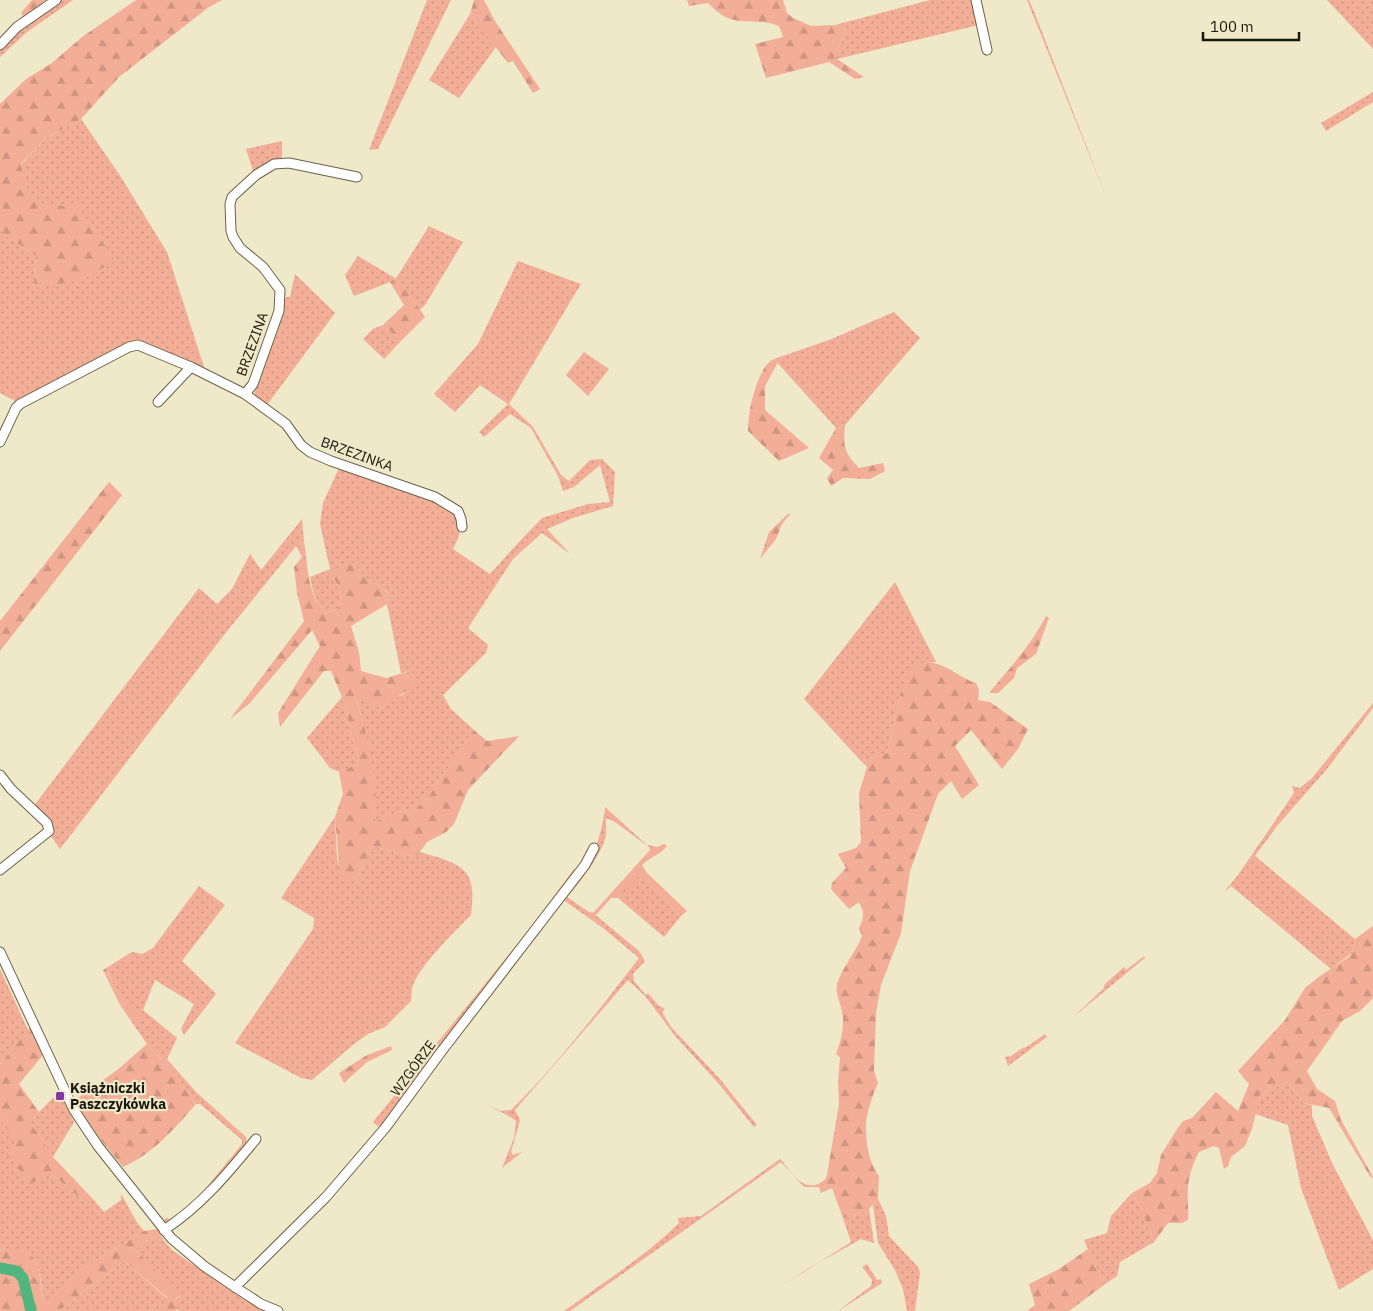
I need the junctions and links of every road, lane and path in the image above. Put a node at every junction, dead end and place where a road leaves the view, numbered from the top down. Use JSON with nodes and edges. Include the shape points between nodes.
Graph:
{"nodes":[{"id":1,"x":56,"y":0,"type":"edge"},
{"id":2,"x":976,"y":0,"type":"edge"},
{"id":3,"x":0,"y":44,"type":"edge"},
{"id":4,"x":987,"y":50,"type":"dead end"},
{"id":5,"x":358,"y":177,"type":"dead end"},
{"id":6,"x":191,"y":367,"type":"junction"},
{"id":7,"x":245,"y":394,"type":"junction"},
{"id":8,"x":158,"y":402,"type":"dead end"},
{"id":9,"x":0,"y":442,"type":"edge"},
{"id":10,"x":462,"y":527,"type":"dead end"},
{"id":11,"x":0,"y":775,"type":"edge"},
{"id":12,"x":594,"y":848,"type":"dead end"},
{"id":13,"x":0,"y":870,"type":"edge"},
{"id":14,"x":0,"y":952,"type":"edge"},
{"id":15,"x":256,"y":1139,"type":"dead end"},
{"id":16,"x":164,"y":1230,"type":"junction"},
{"id":17,"x":235,"y":1287,"type":"junction"},
{"id":18,"x":278,"y":1311,"type":"edge"}],
"edges":[{"from":1,"to":3,"type":"street","via":[[17,27]]},
{"from":2,"to":4,"type":"street"},
{"from":5,"to":7,"type":"street","name":"BRZEZINA","via":[[289,163],[274,164],[232,197],[233,237],[280,290],[279,311],[252,384]]},
{"from":6,"to":7,"type":"street","name":"BRZEZINA"},
{"from":6,"to":8,"type":"street"},
{"from":6,"to":9,"type":"street","name":"BRZEZINA","via":[[138,345],[129,347],[20,404]]},
{"from":7,"to":10,"type":"street","name":"BRZEZINKA","via":[[286,424],[310,452],[435,497],[458,511]]},
{"from":11,"to":13,"type":"street","via":[[47,823],[49,830]]},
{"from":12,"to":17,"type":"street","name":"WZGÓRZE","via":[[585,865],[386,1127],[306,1218]]},
{"from":14,"to":16,"type":"street","via":[[82,1124]]},
{"from":15,"to":16,"type":"street","via":[[204,1200]]},
{"from":16,"to":17,"type":"street","via":[[204,1266]]},
{"from":17,"to":18,"type":"street"}]}
